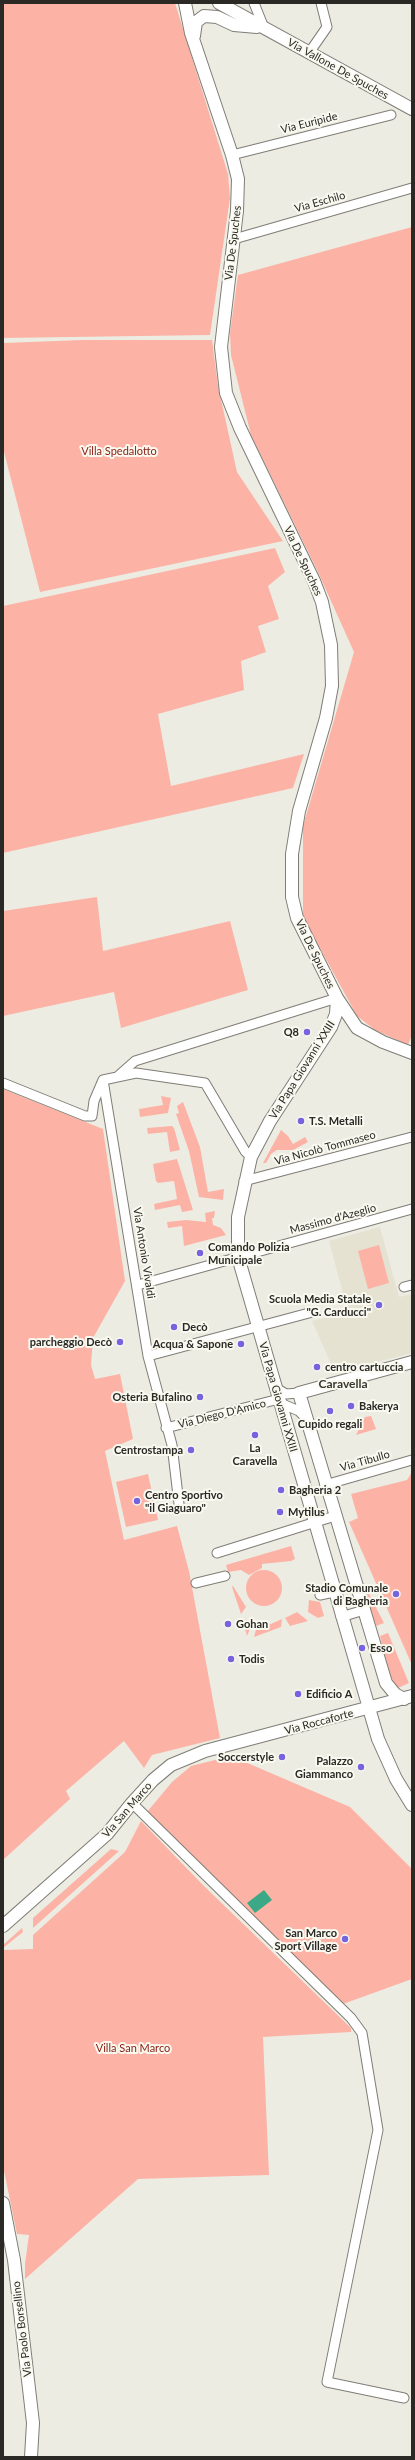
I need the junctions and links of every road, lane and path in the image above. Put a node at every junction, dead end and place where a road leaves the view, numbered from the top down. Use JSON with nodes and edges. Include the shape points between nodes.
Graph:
{"nodes":[{"id":1,"x":185,"y":3,"type":"edge"},
{"id":2,"x":219,"y":3,"type":"edge"},
{"id":3,"x":254,"y":3,"type":"edge"},
{"id":4,"x":321,"y":3,"type":"edge"},
{"id":5,"x":264,"y":28,"type":"junction"},
{"id":6,"x":192,"y":36,"type":"junction"},
{"id":7,"x":309,"y":53,"type":"junction"},
{"id":8,"x":412,"y":109,"type":"edge"},
{"id":9,"x":391,"y":115,"type":"dead end"},
{"id":10,"x":232,"y":155,"type":"junction"},
{"id":11,"x":412,"y":188,"type":"edge"},
{"id":12,"x":234,"y":239,"type":"junction"},
{"id":13,"x":337,"y":998,"type":"junction"},
{"id":14,"x":331,"y":1027,"type":"junction"},
{"id":15,"x":357,"y":1028,"type":"junction"},
{"id":16,"x":412,"y":1053,"type":"edge"},
{"id":17,"x":118,"y":1076,"type":"junction"},
{"id":18,"x":103,"y":1080,"type":"junction"},
{"id":19,"x":3,"y":1084,"type":"edge"},
{"id":20,"x":412,"y":1137,"type":"edge"},
{"id":21,"x":251,"y":1157,"type":"junction"},
{"id":22,"x":244,"y":1182,"type":"junction"},
{"id":23,"x":412,"y":1210,"type":"edge"},
{"id":24,"x":238,"y":1257,"type":"junction"},
{"id":25,"x":138,"y":1285,"type":"junction"},
{"id":26,"x":309,"y":1313,"type":"dead end"},
{"id":27,"x":258,"y":1325,"type":"junction"},
{"id":28,"x":148,"y":1356,"type":"junction"},
{"id":29,"x":412,"y":1362,"type":"edge"},
{"id":30,"x":299,"y":1393,"type":"junction"},
{"id":31,"x":278,"y":1397,"type":"junction"},
{"id":32,"x":307,"y":1419,"type":"junction"},
{"id":33,"x":166,"y":1428,"type":"junction"},
{"id":34,"x":412,"y":1460,"type":"edge"},
{"id":35,"x":325,"y":1485,"type":"junction"},
{"id":36,"x":179,"y":1504,"type":"dead end"},
{"id":37,"x":335,"y":1516,"type":"junction"},
{"id":38,"x":314,"y":1522,"type":"junction"},
{"id":39,"x":217,"y":1553,"type":"dead end"},
{"id":40,"x":226,"y":1576,"type":"dead end"},
{"id":41,"x":196,"y":1584,"type":"dead end"},
{"id":42,"x":334,"y":1592,"type":"junction"},
{"id":43,"x":320,"y":1595,"type":"dead end"},
{"id":44,"x":364,"y":1610,"type":"junction"},
{"id":45,"x":341,"y":1617,"type":"junction"},
{"id":46,"x":384,"y":1676,"type":"junction"},
{"id":47,"x":408,"y":1697,"type":"edge"},
{"id":48,"x":373,"y":1707,"type":"junction"},
{"id":49,"x":225,"y":1746,"type":"joint"},
{"id":50,"x":132,"y":1803,"type":"junction"},
{"id":51,"x":412,"y":1805,"type":"edge"},
{"id":52,"x":3,"y":1926,"type":"edge"},
{"id":53,"x":3,"y":2203,"type":"edge"},
{"id":54,"x":404,"y":2398,"type":"dead end"},
{"id":55,"x":31,"y":2457,"type":"edge"}],
"edges":[{"from":1,"to":6,"type":"street"},
{"from":2,"to":5,"type":"street","name":"Via Vallone De Spuches"},
{"from":3,"to":5,"type":"street"},
{"from":4,"to":7,"type":"street","via":[[327,27]]},
{"from":5,"to":6,"type":"street","name":"Via Vallone De Spuches","via":[[234,25],[217,16],[204,16],[199,18],[194,26]]},
{"from":5,"to":7,"type":"street","name":"Via Vallone De Spuches"},
{"from":6,"to":10,"type":"street","name":"Via De Spuches"},
{"from":7,"to":8,"type":"street","name":"Via Vallone De Spuches"},
{"from":9,"to":10,"type":"street","name":"Via Euripide"},
{"from":10,"to":12,"type":"street","name":"Via De Spuches","via":[[238,179]]},
{"from":11,"to":12,"type":"street","name":"Via Eschilo"},
{"from":12,"to":13,"type":"street","name":"Via De Spuches","via":[[222,347],[226,393],[240,428],[314,581],[322,602],[331,645],[332,686],[326,718],[299,811],[292,854],[292,897],[297,918]]},
{"from":13,"to":14,"type":"street","name":"Via Papa Giovanni XXIII","via":[[336,1014]]},
{"from":13,"to":15,"type":"street","name":"Via De Spuches"},
{"from":13,"to":17,"type":"street","via":[[135,1061]]},
{"from":14,"to":15,"type":"street","via":[[345,1024]]},
{"from":14,"to":21,"type":"street","name":"Via Papa Giovanni XXIII","via":[[270,1121]]},
{"from":15,"to":16,"type":"street","name":"Via De Spuches"},
{"from":17,"to":18,"type":"street"},
{"from":17,"to":21,"type":"street","via":[[136,1073],[205,1083]]},
{"from":18,"to":19,"type":"street","via":[[94,1101],[92,1116],[85,1116]]},
{"from":18,"to":25,"type":"street","name":"Via Antonio Vivaldi"},
{"from":20,"to":22,"type":"street","name":"Via Nicolò Tommaseo"},
{"from":21,"to":22,"type":"street","name":"Via Papa Giovanni XXIII"},
{"from":22,"to":24,"type":"street","name":"Via Papa Giovanni XXIII","via":[[238,1217]]},
{"from":23,"to":24,"type":"street","name":"Massimo d'Azeglio"},
{"from":24,"to":25,"type":"street","name":"Massimo d'Azeglio"},
{"from":24,"to":27,"type":"street","name":"Via Papa Giovanni XXIII"},
{"from":25,"to":28,"type":"street","name":"Via Antonio Vivaldi"},
{"from":26,"to":27,"type":"street"},
{"from":27,"to":28,"type":"street"},
{"from":27,"to":31,"type":"street","name":"Via Papa Giovanni XXIII"},
{"from":28,"to":33,"type":"street","name":"Via Antonio Vivaldi"},
{"from":29,"to":30,"type":"street"},
{"from":30,"to":31,"type":"street"},
{"from":30,"to":32,"type":"street","name":"Via Papa Giovanni XXIII"},
{"from":31,"to":32,"type":"street"},
{"from":31,"to":33,"type":"street","name":"Via Diego D'Amico"},
{"from":31,"to":38,"type":"street","name":"Via Papa Giovanni XXIII"},
{"from":32,"to":35,"type":"street","name":"Via Papa Giovanni XXIII"},
{"from":33,"to":36,"type":"street","name":"Via Antonio Vivaldi","via":[[172,1445]]},
{"from":34,"to":35,"type":"street","name":"Via Tibullo"},
{"from":35,"to":37,"type":"street","name":"Via Papa Giovanni XXIII"},
{"from":37,"to":38,"type":"street"},
{"from":37,"to":44,"type":"street","name":"Via Papa Giovanni XXIII"},
{"from":38,"to":39,"type":"street"},
{"from":38,"to":42,"type":"street","name":"Via Papa Giovanni XXIII"},
{"from":40,"to":41,"type":"street"},
{"from":42,"to":43,"type":"street"},
{"from":42,"to":45,"type":"street","name":"Via Papa Giovanni XXIII"},
{"from":44,"to":45,"type":"street"},
{"from":44,"to":46,"type":"street","name":"Via Papa Giovanni XXIII"},
{"from":45,"to":48,"type":"street","name":"Via Papa Giovanni XXIII"},
{"from":46,"to":47,"type":"street","name":"Via Papa Giovanni XXIII","via":[[390,1690]]},
{"from":46,"to":48,"type":"street","via":[[381,1698]]},
{"from":47,"to":48,"type":"street","name":"Via Roccaforte"},
{"from":48,"to":49,"type":"street","name":"Via Roccaforte"},
{"from":48,"to":51,"type":"street","name":"Via Papa Giovanni XXIII","via":[[378,1740],[396,1779]]},
{"from":49,"to":50,"type":"street","name":"Via San Marco","via":[[170,1765]]},
{"from":50,"to":52,"type":"street","name":"Via San Marco","via":[[107,1834]]},
{"from":50,"to":54,"type":"street","via":[[346,2012],[362,2033],[378,2130],[327,2382]]},
{"from":53,"to":55,"type":"street","name":"Via Paolo Borsellino","via":[[24,2334],[33,2423]]}]}
